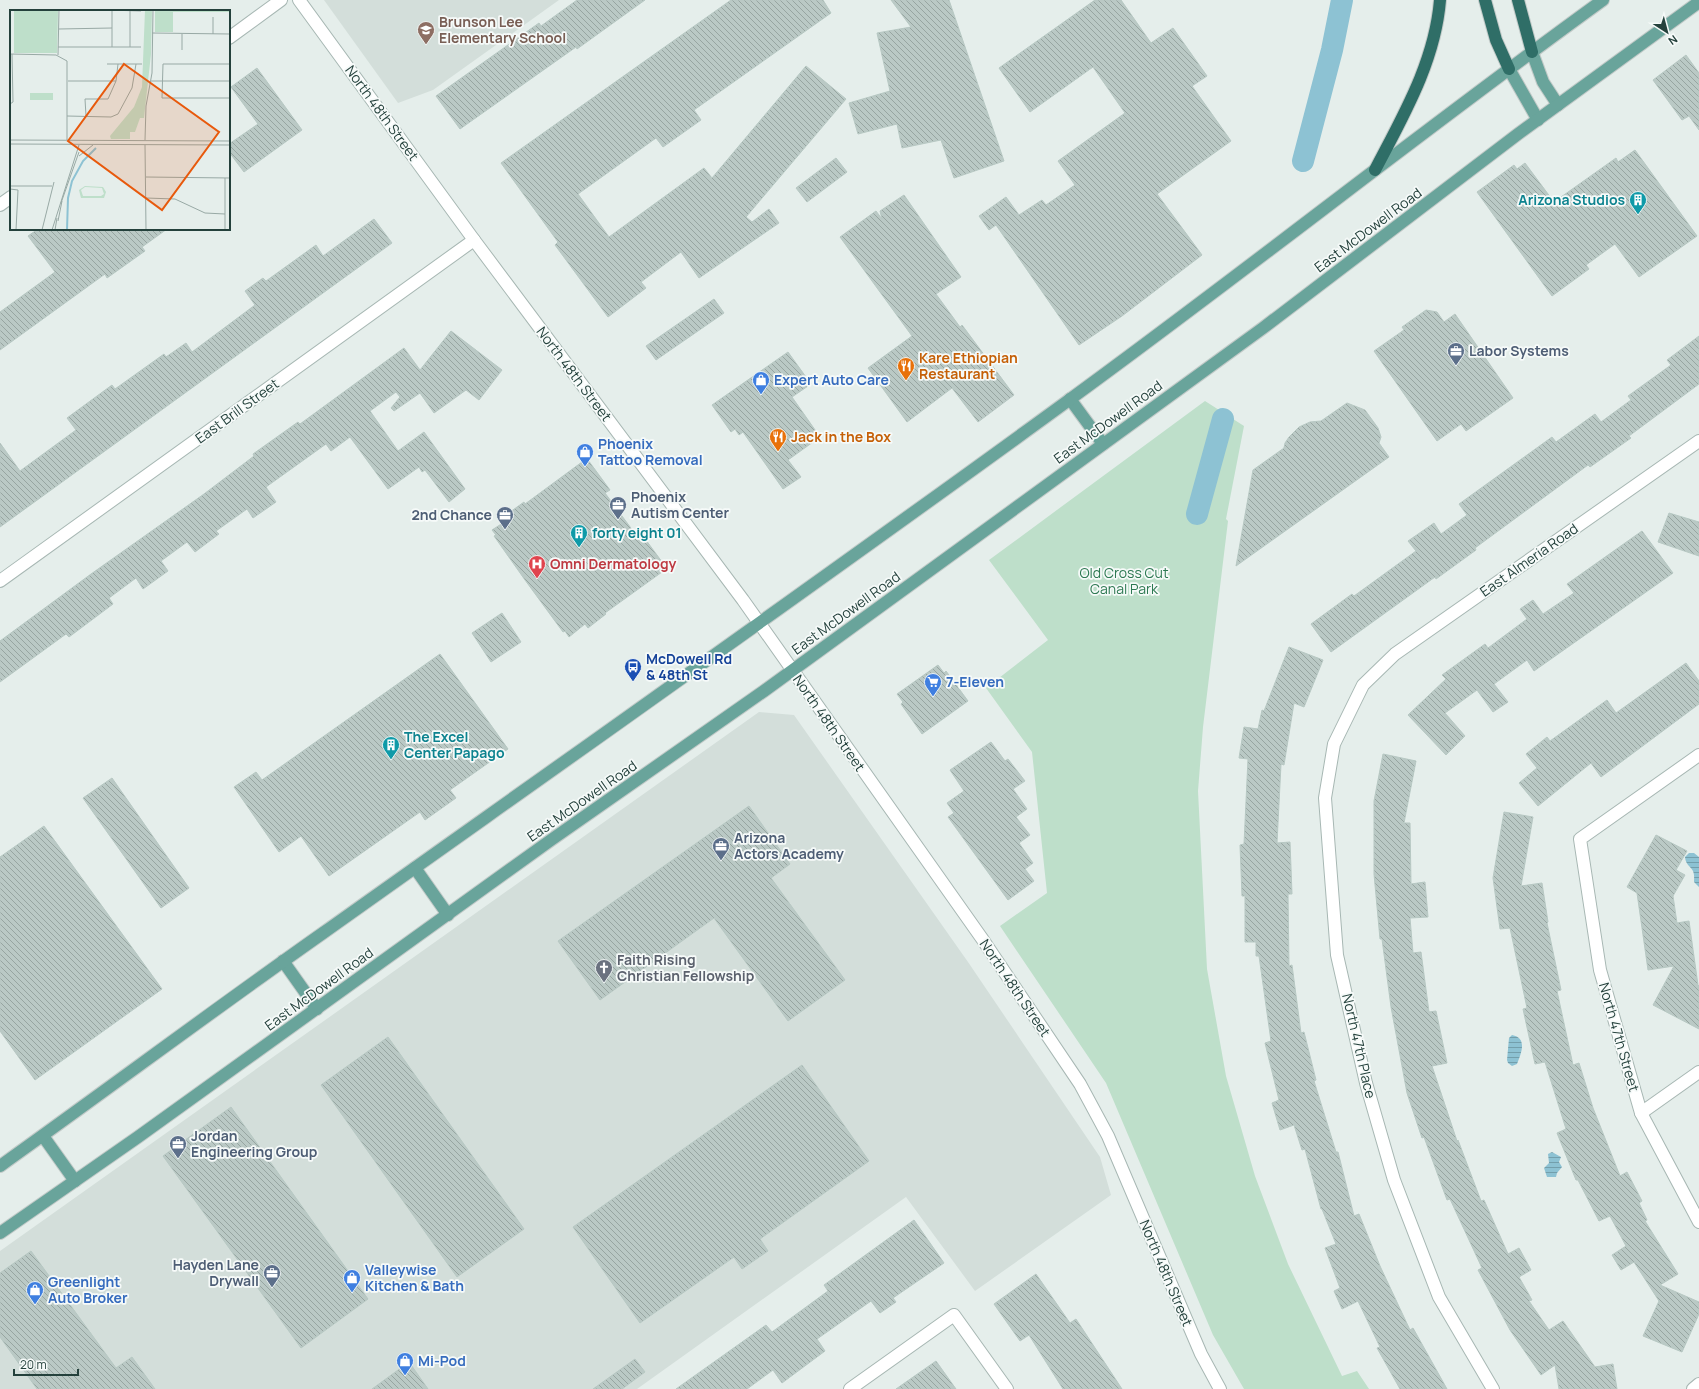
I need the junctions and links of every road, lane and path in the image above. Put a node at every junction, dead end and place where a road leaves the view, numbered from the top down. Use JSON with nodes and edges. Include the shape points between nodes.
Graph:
{"nodes":[{"id":1,"x":281,"y":0,"type":"edge"},
{"id":2,"x":299,"y":0,"type":"edge"},
{"id":3,"x":1440,"y":0,"type":"edge"},
{"id":4,"x":1485,"y":0,"type":"edge"},
{"id":5,"x":1518,"y":0,"type":"edge"},
{"id":6,"x":1604,"y":0,"type":"edge"},
{"id":7,"x":1699,"y":2,"type":"edge"},
{"id":8,"x":230,"y":37,"type":"edge"},
{"id":9,"x":1532,"y":52,"type":"junction"},
{"id":10,"x":1509,"y":69,"type":"junction"},
{"id":11,"x":1558,"y":105,"type":"junction"},
{"id":12,"x":1538,"y":120,"type":"junction"},
{"id":13,"x":1375,"y":170,"type":"junction"},
{"id":14,"x":10,"y":198,"type":"edge"},
{"id":15,"x":0,"y":205,"type":"edge"},
{"id":16,"x":474,"y":240,"type":"junction"},
{"id":17,"x":1070,"y":399,"type":"junction"},
{"id":18,"x":1699,"y":441,"type":"edge"},
{"id":19,"x":1103,"y":444,"type":"junction"},
{"id":20,"x":0,"y":581,"type":"edge"},
{"id":21,"x":759,"y":623,"type":"junction"},
{"id":22,"x":792,"y":670,"type":"junction"},
{"id":23,"x":1363,"y":685,"type":"joint"},
{"id":24,"x":1699,"y":755,"type":"edge"},
{"id":25,"x":415,"y":868,"type":"junction"},
{"id":26,"x":448,"y":915,"type":"junction"},
{"id":27,"x":283,"y":961,"type":"junction"},
{"id":28,"x":317,"y":1009,"type":"junction"},
{"id":29,"x":1699,"y":1072,"type":"edge"},
{"id":30,"x":1641,"y":1113,"type":"junction"},
{"id":31,"x":42,"y":1136,"type":"junction"},
{"id":32,"x":0,"y":1166,"type":"edge"},
{"id":33,"x":75,"y":1181,"type":"junction"},
{"id":34,"x":1699,"y":1222,"type":"edge"},
{"id":35,"x":0,"y":1233,"type":"edge"},
{"id":36,"x":1699,"y":1384,"type":"edge"},
{"id":37,"x":850,"y":1389,"type":"edge"},
{"id":38,"x":1007,"y":1389,"type":"edge"},
{"id":39,"x":1220,"y":1389,"type":"edge"},
{"id":40,"x":1493,"y":1389,"type":"edge"},
{"id":41,"x":1692,"y":1389,"type":"edge"}],
"edges":[{"from":1,"to":8,"type":"street"},
{"from":2,"to":16,"type":"street","name":"North 48th Street"},
{"from":3,"to":13,"type":"highway","via":[[1437,23],[1425,65]]},
{"from":4,"to":10,"type":"highway","via":[[1496,40]]},
{"from":5,"to":9,"type":"highway"},
{"from":6,"to":9,"type":"main road"},
{"from":7,"to":11,"type":"main road","name":"East McDowell Road"},
{"from":9,"to":10,"type":"main road"},
{"from":9,"to":11,"type":"main road","via":[[1544,82]]},
{"from":10,"to":12,"type":"main road"},
{"from":10,"to":13,"type":"main road"},
{"from":11,"to":12,"type":"main road","name":"East McDowell Road"},
{"from":12,"to":19,"type":"main road","name":"East McDowell Road","via":[[1263,328]]},
{"from":13,"to":17,"type":"main road"},
{"from":14,"to":15,"type":"street"},
{"from":16,"to":20,"type":"street","name":"East Brill Street"},
{"from":16,"to":21,"type":"street","name":"North 48th Street"},
{"from":17,"to":19,"type":"main road"},
{"from":17,"to":21,"type":"main road"},
{"from":18,"to":23,"type":"street","name":"East Almeria Road","via":[[1395,654]]},
{"from":19,"to":22,"type":"main road","name":"East McDowell Road"},
{"from":21,"to":22,"type":"street","name":"North 48th Street"},
{"from":21,"to":25,"type":"main road"},
{"from":22,"to":26,"type":"main road","name":"East McDowell Road"},
{"from":22,"to":39,"type":"street","name":"North 48th Street","via":[[983,940],[1080,1084],[1108,1136],[1201,1354]]},
{"from":23,"to":40,"type":"street","name":"North 47th Place","via":[[1334,744],[1325,798],[1338,955],[1366,1083],[1394,1180],[1439,1297]]},
{"from":24,"to":30,"type":"street","name":"North 47th Street","via":[[1580,839],[1600,970]]},
{"from":25,"to":26,"type":"main road"},
{"from":25,"to":27,"type":"main road"},
{"from":26,"to":28,"type":"main road","name":"East McDowell Road"},
{"from":27,"to":28,"type":"main road"},
{"from":27,"to":31,"type":"main road"},
{"from":28,"to":33,"type":"main road","name":"East McDowell Road"},
{"from":29,"to":30,"type":"street"},
{"from":30,"to":34,"type":"street","name":"North 47th Street"},
{"from":31,"to":32,"type":"main road"},
{"from":31,"to":33,"type":"main road"},
{"from":33,"to":35,"type":"main road","name":"East McDowell Road"},
{"from":36,"to":41,"type":"street"},
{"from":37,"to":38,"type":"street","via":[[954,1315]]}]}
